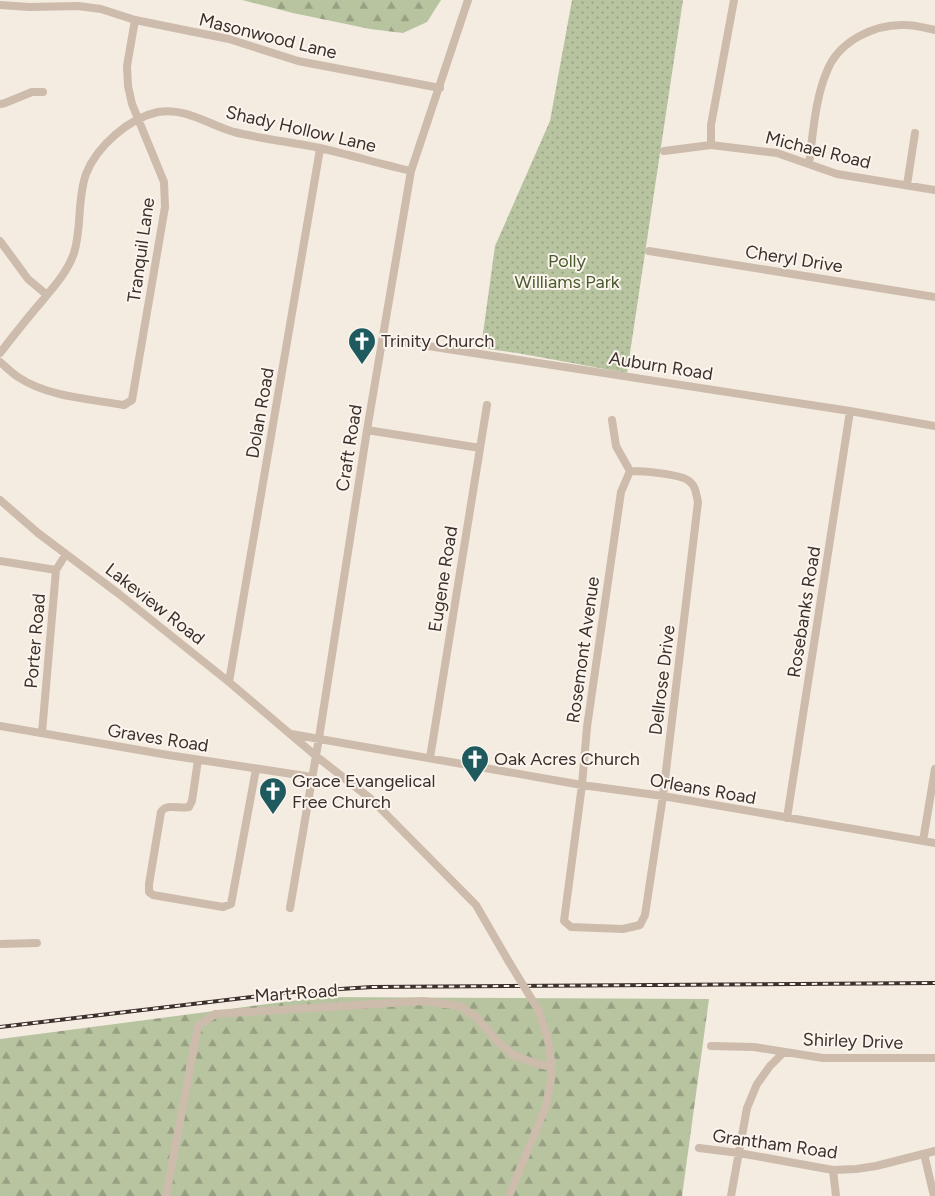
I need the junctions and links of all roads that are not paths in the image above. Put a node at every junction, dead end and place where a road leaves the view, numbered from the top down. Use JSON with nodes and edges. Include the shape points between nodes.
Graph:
{"nodes":[{"id":1,"x":468,"y":0,"type":"edge"},
{"id":2,"x":734,"y":0,"type":"edge"},
{"id":3,"x":0,"y":5,"type":"edge"},
{"id":4,"x":135,"y":20,"type":"junction"},
{"id":5,"x":935,"y":30,"type":"edge"},
{"id":6,"x":440,"y":88,"type":"junction"},
{"id":7,"x":43,"y":92,"type":"dead end"},
{"id":8,"x":0,"y":104,"type":"edge"},
{"id":9,"x":138,"y":121,"type":"junction"},
{"id":10,"x":915,"y":133,"type":"dead end"},
{"id":11,"x":711,"y":145,"type":"junction"},
{"id":12,"x":320,"y":149,"type":"junction"},
{"id":13,"x":664,"y":151,"type":"dead end"},
{"id":14,"x":809,"y":164,"type":"junction"},
{"id":15,"x":411,"y":171,"type":"junction"},
{"id":16,"x":907,"y":185,"type":"junction"},
{"id":17,"x":935,"y":190,"type":"edge"},
{"id":18,"x":0,"y":241,"type":"edge"},
{"id":19,"x":649,"y":251,"type":"dead end"},
{"id":20,"x":47,"y":295,"type":"junction"},
{"id":21,"x":935,"y":297,"type":"edge"},
{"id":22,"x":382,"y":339,"type":"junction"},
{"id":23,"x":0,"y":352,"type":"edge"},
{"id":24,"x":0,"y":362,"type":"edge"},
{"id":25,"x":486,"y":405,"type":"dead end"},
{"id":26,"x":850,"y":411,"type":"junction"},
{"id":27,"x":612,"y":420,"type":"dead end"},
{"id":28,"x":935,"y":426,"type":"edge"},
{"id":29,"x":367,"y":430,"type":"junction"},
{"id":30,"x":480,"y":448,"type":"junction"},
{"id":31,"x":630,"y":471,"type":"junction"},
{"id":32,"x":0,"y":500,"type":"edge"},
{"id":33,"x":66,"y":554,"type":"junction"},
{"id":34,"x":0,"y":561,"type":"edge"},
{"id":35,"x":56,"y":570,"type":"junction"},
{"id":36,"x":228,"y":682,"type":"junction"},
{"id":37,"x":0,"y":726,"type":"edge"},
{"id":38,"x":42,"y":733,"type":"junction"},
{"id":39,"x":290,"y":734,"type":"junction"},
{"id":40,"x":319,"y":738,"type":"junction"},
{"id":41,"x":316,"y":756,"type":"junction"},
{"id":42,"x":430,"y":758,"type":"junction"},
{"id":43,"x":198,"y":760,"type":"junction"},
{"id":44,"x":256,"y":769,"type":"junction"},
{"id":45,"x":935,"y":769,"type":"edge"},
{"id":46,"x":312,"y":777,"type":"junction"},
{"id":47,"x":582,"y":785,"type":"junction"},
{"id":48,"x":663,"y":796,"type":"junction"},
{"id":49,"x":787,"y":818,"type":"junction"},
{"id":50,"x":923,"y":841,"type":"junction"},
{"id":51,"x":935,"y":843,"type":"edge"},
{"id":52,"x":290,"y":908,"type":"dead end"},
{"id":53,"x":564,"y":921,"type":"joint"},
{"id":54,"x":37,"y":943,"type":"dead end"},
{"id":55,"x":0,"y":944,"type":"edge"},
{"id":56,"x":711,"y":1046,"type":"dead end"},
{"id":57,"x":784,"y":1052,"type":"junction"},
{"id":58,"x":935,"y":1058,"type":"edge"},
{"id":59,"x":552,"y":1067,"type":"junction"},
{"id":60,"x":699,"y":1148,"type":"dead end"},
{"id":61,"x":935,"y":1151,"type":"edge"},
{"id":62,"x":739,"y":1153,"type":"junction"},
{"id":63,"x":924,"y":1154,"type":"junction"},
{"id":64,"x":833,"y":1170,"type":"junction"},
{"id":65,"x":166,"y":1196,"type":"edge"},
{"id":66,"x":509,"y":1196,"type":"edge"},
{"id":67,"x":731,"y":1196,"type":"edge"},
{"id":68,"x":836,"y":1196,"type":"edge"},
{"id":69,"x":934,"y":1196,"type":"edge"}],
"edges":[{"from":1,"to":6,"type":"street","name":"Craft Road"},
{"from":2,"to":11,"type":"street","via":[[711,125]]},
{"from":3,"to":4,"type":"street","name":"Masonwood Lane","via":[[78,6],[101,9]]},
{"from":4,"to":6,"type":"street","name":"Masonwood Lane","via":[[229,39],[298,61]]},
{"from":4,"to":9,"type":"street","name":"Tranquil Lane","via":[[127,66],[128,86]]},
{"from":5,"to":14,"type":"street","via":[[905,25],[886,27],[863,33],[843,47],[827,69],[820,93]]},
{"from":6,"to":15,"type":"street","name":"Craft Road"},
{"from":7,"to":8,"type":"street","via":[[32,92]]},
{"from":9,"to":12,"type":"street","name":"Shady Hollow Lane","via":[[159,112],[176,112],[233,132]]},
{"from":9,"to":20,"type":"street","name":"Shady Hollow Lane","via":[[113,136],[86,173],[74,252],[66,270]]},
{"from":9,"to":24,"type":"street","name":"Tranquil Lane","via":[[164,182],[165,207],[132,400],[124,405],[65,395],[19,377]]},
{"from":10,"to":16,"type":"street"},
{"from":11,"to":13,"type":"street","name":"Michael Road"},
{"from":11,"to":14,"type":"street","name":"Michael Road","via":[[777,153]]},
{"from":12,"to":15,"type":"street","name":"Shady Hollow Lane"},
{"from":12,"to":36,"type":"street","name":"Dolan Road"},
{"from":14,"to":16,"type":"street","name":"Michael Road","via":[[837,174]]},
{"from":15,"to":22,"type":"street","name":"Craft Road"},
{"from":16,"to":17,"type":"street","name":"Michael Road"},
{"from":18,"to":20,"type":"street","via":[[28,279]]},
{"from":19,"to":21,"type":"street","name":"Cheryl Drive"},
{"from":20,"to":23,"type":"street","name":"Shady Hollow Lane"},
{"from":22,"to":26,"type":"street","name":"Auburn Road"},
{"from":22,"to":29,"type":"street","name":"Craft Road"},
{"from":25,"to":30,"type":"street","name":"Eugene Road"},
{"from":26,"to":28,"type":"street","name":"Auburn Road"},
{"from":26,"to":49,"type":"street","name":"Rosebanks Road"},
{"from":27,"to":31,"type":"street","via":[[616,446]]},
{"from":29,"to":30,"type":"street"},
{"from":29,"to":40,"type":"street","name":"Craft Road"},
{"from":30,"to":42,"type":"street","name":"Eugene Road"},
{"from":31,"to":47,"type":"street","name":"Rosemont Avenue","via":[[621,492],[587,726]]},
{"from":31,"to":48,"type":"street","name":"Dellrose Drive","via":[[688,479],[695,488],[698,502]]},
{"from":32,"to":33,"type":"street","name":"Lakeview Road"},
{"from":33,"to":35,"type":"street","name":"Porter Road"},
{"from":33,"to":36,"type":"street","name":"Lakeview Road"},
{"from":34,"to":35,"type":"street"},
{"from":35,"to":38,"type":"street","name":"Porter Road"},
{"from":36,"to":39,"type":"street","name":"Lakeview Road"},
{"from":37,"to":38,"type":"street","name":"Graves Road"},
{"from":38,"to":43,"type":"street","name":"Graves Road"},
{"from":39,"to":40,"type":"street"},
{"from":39,"to":41,"type":"street","name":"Lakeview Road"},
{"from":40,"to":41,"type":"street","name":"Craft Road"},
{"from":40,"to":42,"type":"street","name":"Orleans Road"},
{"from":41,"to":46,"type":"street","name":"Craft Road"},
{"from":41,"to":59,"type":"street","name":"Lakeview Road","bridge":true,"via":[[371,799],[476,905],[539,1011]]},
{"from":42,"to":47,"type":"street","name":"Orleans Road"},
{"from":43,"to":44,"type":"street","name":"Graves Road"},
{"from":43,"to":44,"type":"street","via":[[189,807],[167,806],[161,812],[149,892],[223,907],[231,904]]},
{"from":44,"to":46,"type":"street","name":"Graves Road"},
{"from":45,"to":50,"type":"street"},
{"from":46,"to":52,"type":"street","name":"Craft Road"},
{"from":47,"to":48,"type":"street","name":"Orleans Road"},
{"from":47,"to":53,"type":"street","name":"Rosemont Avenue"},
{"from":48,"to":49,"type":"street","name":"Orleans Road"},
{"from":48,"to":53,"type":"street","name":"Dellrose Drive","via":[[645,915],[640,925],[623,929],[571,927]]},
{"from":49,"to":50,"type":"street","name":"Orleans Road"},
{"from":50,"to":51,"type":"street","name":"Orleans Road"},
{"from":54,"to":55,"type":"street"},
{"from":56,"to":57,"type":"street","name":"Shirley Drive","via":[[754,1047]]},
{"from":57,"to":58,"type":"street","name":"Shirley Drive","via":[[823,1058]]},
{"from":57,"to":62,"type":"street","via":[[757,1084],[747,1108]]},
{"from":59,"to":65,"type":"street","name":"Mart Road","via":[[513,1055],[476,1017],[460,1006],[423,1001],[215,1014],[198,1026]]},
{"from":59,"to":66,"type":"street","name":"Lakeview Road","via":[[546,1106]]},
{"from":60,"to":62,"type":"street","name":"Grantham Road"},
{"from":61,"to":63,"type":"street","name":"Grantham Road"},
{"from":62,"to":64,"type":"street","name":"Grantham Road"},
{"from":62,"to":67,"type":"street"},
{"from":63,"to":64,"type":"street","name":"Grantham Road","via":[[856,1169]]},
{"from":63,"to":69,"type":"street"},
{"from":64,"to":68,"type":"street"}]}
